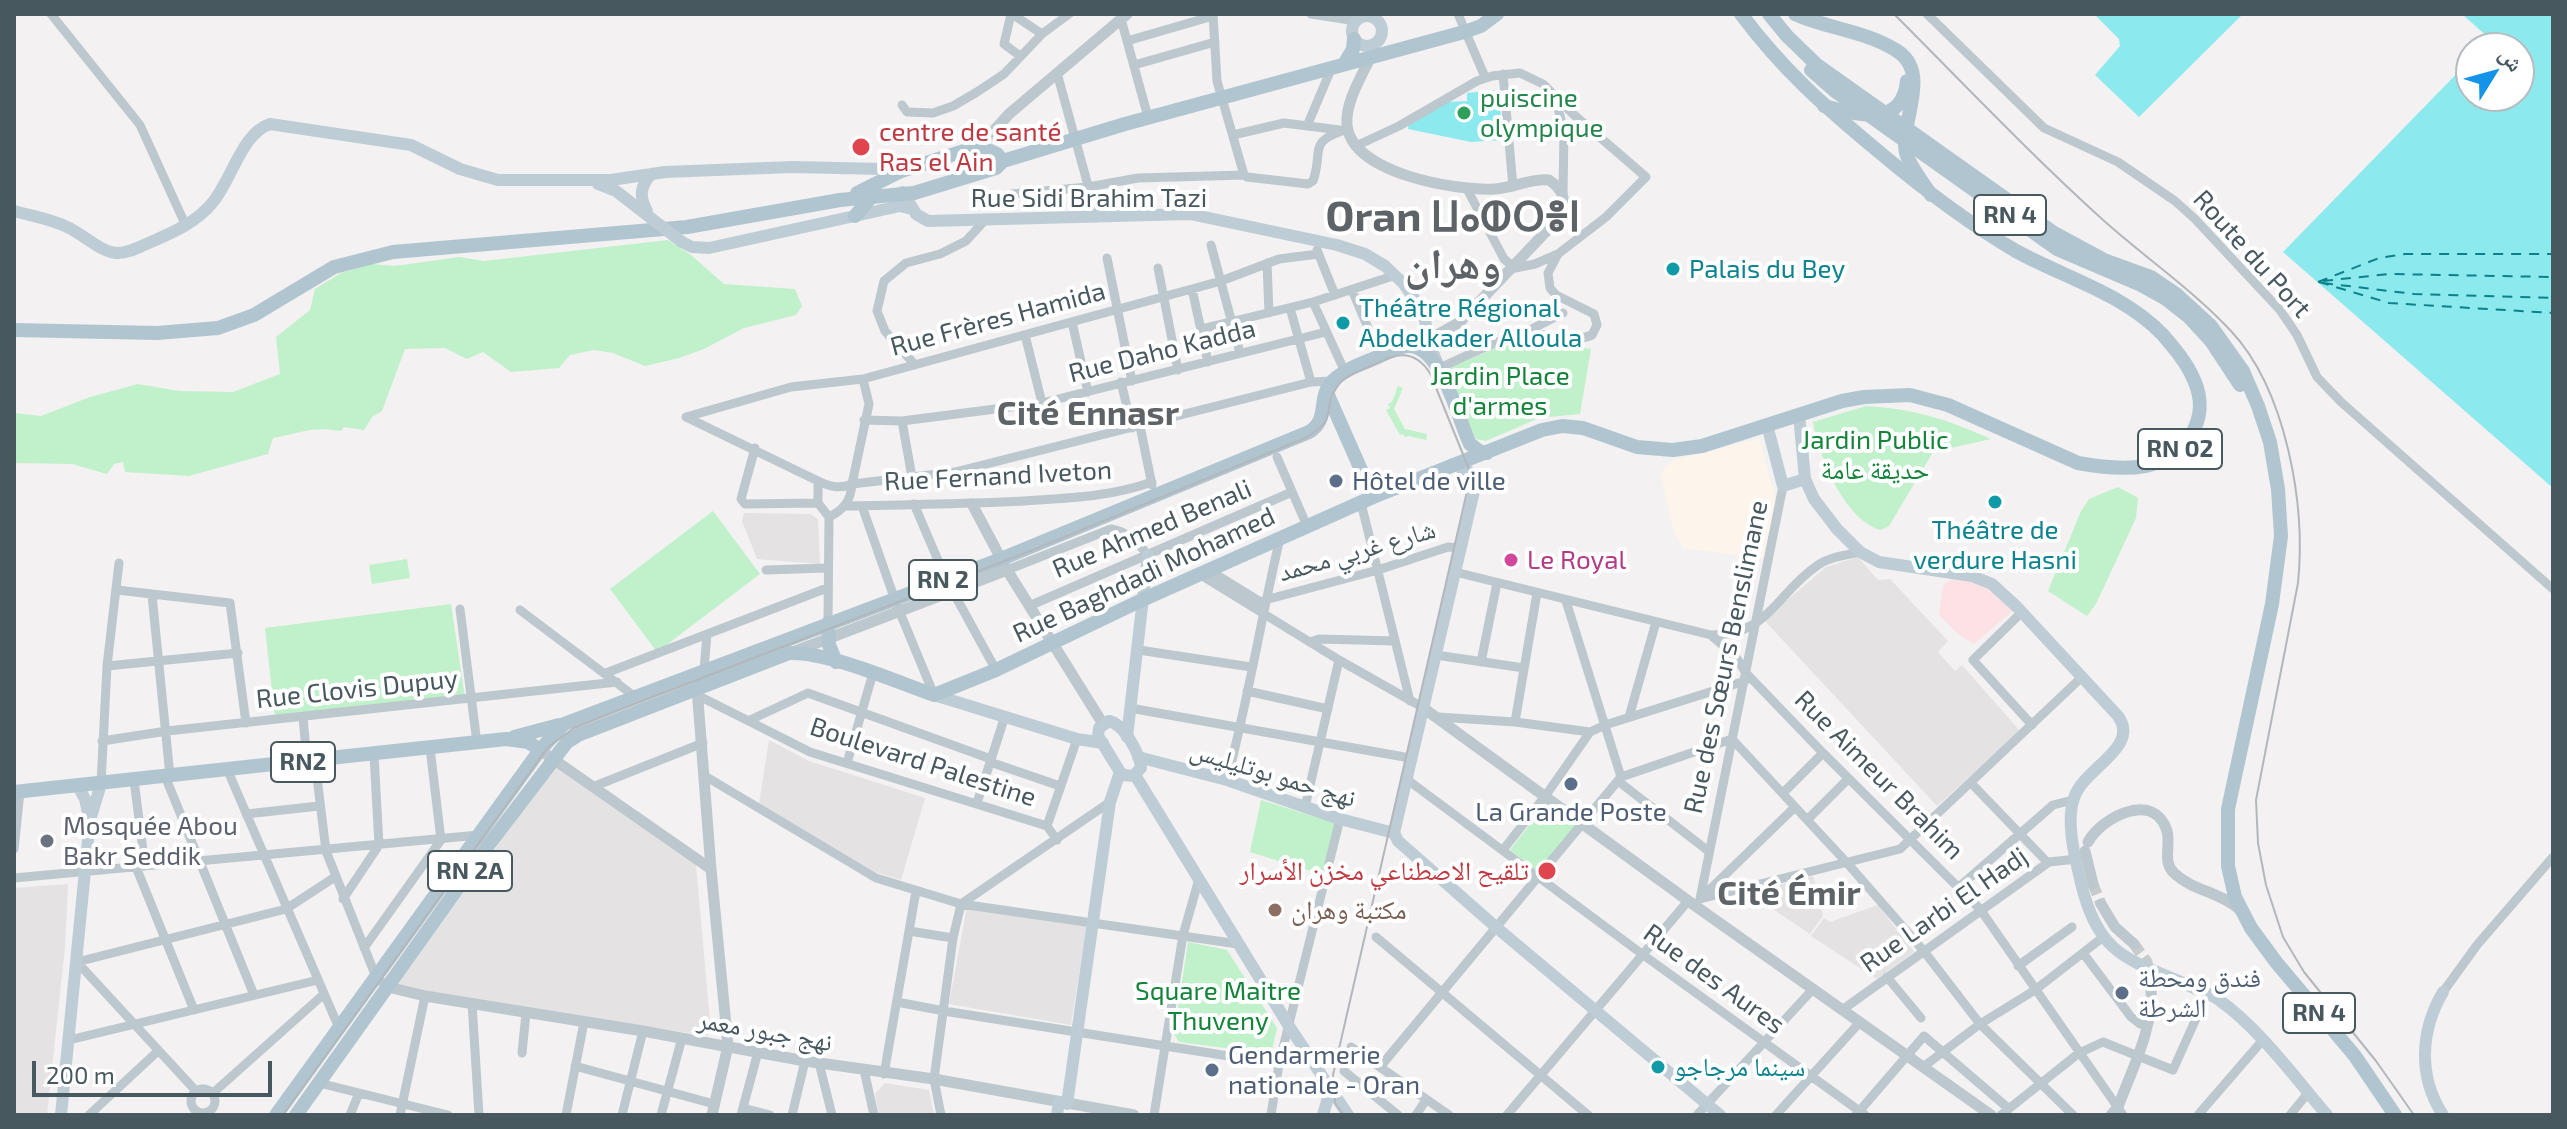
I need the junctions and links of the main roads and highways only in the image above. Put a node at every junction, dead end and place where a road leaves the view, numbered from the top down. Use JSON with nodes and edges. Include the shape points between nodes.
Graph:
{"nodes":[{"id":1,"x":1497,"y":14,"type":"edge"},
{"id":2,"x":1741,"y":14,"type":"edge"},
{"id":3,"x":1763,"y":14,"type":"edge"},
{"id":4,"x":1769,"y":14,"type":"edge"},
{"id":5,"x":1795,"y":14,"type":"edge"},
{"id":6,"x":1377,"y":17,"type":"edge"},
{"id":7,"x":1365,"y":46,"type":"junction"},
{"id":8,"x":1889,"y":46,"type":"junction"},
{"id":9,"x":1338,"y":65,"type":"junction"},
{"id":10,"x":1824,"y":106,"type":"junction"},
{"id":11,"x":1003,"y":161,"type":"junction"},
{"id":12,"x":922,"y":164,"type":"junction"},
{"id":13,"x":651,"y":174,"type":"junction"},
{"id":14,"x":583,"y":181,"type":"junction"},
{"id":15,"x":903,"y":192,"type":"junction"},
{"id":16,"x":873,"y":195,"type":"junction"},
{"id":17,"x":1931,"y":195,"type":"junction"},
{"id":18,"x":840,"y":200,"type":"junction"},
{"id":19,"x":912,"y":209,"type":"junction"},
{"id":20,"x":14,"y":211,"type":"edge"},
{"id":21,"x":855,"y":216,"type":"junction"},
{"id":22,"x":652,"y":219,"type":"junction"},
{"id":23,"x":14,"y":330,"type":"edge"},
{"id":24,"x":1428,"y":340,"type":"junction"},
{"id":25,"x":1406,"y":346,"type":"junction"},
{"id":26,"x":1439,"y":368,"type":"junction"},
{"id":27,"x":1329,"y":387,"type":"junction"},
{"id":28,"x":2258,"y":406,"type":"junction"},
{"id":29,"x":1799,"y":415,"type":"junction"},
{"id":30,"x":1767,"y":425,"type":"junction"},
{"id":31,"x":1487,"y":453,"type":"junction"},
{"id":32,"x":1453,"y":464,"type":"junction"},
{"id":33,"x":1805,"y":479,"type":"junction"},
{"id":34,"x":1367,"y":500,"type":"junction"},
{"id":35,"x":1148,"y":555,"type":"road end"},
{"id":36,"x":1144,"y":599,"type":"junction"},
{"id":37,"x":828,"y":623,"type":"junction"},
{"id":38,"x":836,"y":662,"type":"junction"},
{"id":39,"x":934,"y":695,"type":"junction"},
{"id":40,"x":564,"y":724,"type":"junction"},
{"id":41,"x":1127,"y":737,"type":"junction"},
{"id":42,"x":506,"y":739,"type":"junction"},
{"id":43,"x":1103,"y":743,"type":"junction"},
{"id":44,"x":540,"y":750,"type":"junction"},
{"id":45,"x":1138,"y":757,"type":"junction"},
{"id":46,"x":554,"y":758,"type":"joint"},
{"id":47,"x":1120,"y":772,"type":"junction"},
{"id":48,"x":1135,"y":775,"type":"junction"},
{"id":49,"x":101,"y":784,"type":"junction"},
{"id":50,"x":78,"y":786,"type":"junction"},
{"id":51,"x":17,"y":792,"type":"edge"},
{"id":52,"x":90,"y":820,"type":"junction"},
{"id":53,"x":1394,"y":833,"type":"junction"},
{"id":54,"x":2443,"y":992,"type":"road end"},
{"id":55,"x":1330,"y":1091,"type":"junction"},
{"id":56,"x":1064,"y":1108,"type":"edge"},
{"id":57,"x":62,"y":1114,"type":"edge"},
{"id":58,"x":276,"y":1115,"type":"edge"},
{"id":59,"x":296,"y":1115,"type":"edge"},
{"id":60,"x":1323,"y":1115,"type":"edge"},
{"id":61,"x":1348,"y":1115,"type":"edge"},
{"id":62,"x":1720,"y":1115,"type":"edge"},
{"id":63,"x":2327,"y":1115,"type":"edge"},
{"id":64,"x":2395,"y":1115,"type":"edge"},
{"id":65,"x":2443,"y":1115,"type":"edge"}],
"edges":[{"from":1,"to":7,"type":"main road","via":[[1464,32]]},
{"from":2,"to":10,"type":"main road","number":"RN 02"},
{"from":3,"to":28,"type":"main road","number":"RN 4","via":[[1793,53],[1835,91],[2038,237],[2153,291],[2178,309],[2211,341]]},
{"from":4,"to":28,"type":"main road","number":"RN 4","via":[[1817,65],[2043,226],[2104,260],[2151,277],[2188,304],[2223,339]]},
{"from":5,"to":8,"type":"main road","bridge":true},
{"from":6,"to":7,"type":"main road","via":[[1380,38]]},
{"from":6,"to":7,"type":"main road","via":[[1356,21],[1352,30]]},
{"from":7,"to":9,"type":"main road"},
{"from":7,"to":9,"type":"main road","via":[[1353,49]]},
{"from":8,"to":10,"type":"main road","bridge":true,"via":[[1904,67],[1907,83],[1894,108],[1869,117]]},
{"from":8,"to":17,"type":"main road","number":"RN 02","bridge":true,"via":[[1911,69],[1914,88],[1906,154]]},
{"from":9,"to":11,"type":"main road"},
{"from":10,"to":17,"type":"main road","number":"RN 02"},
{"from":11,"to":12,"type":"main road","via":[[980,146]]},
{"from":11,"to":15,"type":"main road","via":[[996,168]]},
{"from":12,"to":13,"type":"main road"},
{"from":12,"to":18,"type":"main road"},
{"from":13,"to":14,"type":"main road"},
{"from":13,"to":22,"type":"main road","via":[[641,192]]},
{"from":14,"to":20,"type":"main road","via":[[498,180],[411,145],[270,124],[250,137],[212,205],[186,226],[126,252],[116,253],[67,226]]},
{"from":14,"to":22,"type":"main road","via":[[616,191]]},
{"from":15,"to":16,"type":"main road"},
{"from":15,"to":19,"type":"main road"},
{"from":16,"to":18,"type":"main road"},
{"from":16,"to":21,"type":"main road"},
{"from":17,"to":29,"type":"main road","number":"RN 02","via":[[2018,251],[2127,306],[2161,333],[2181,356],[2198,390],[2200,410],[2191,437],[2165,459],[2102,467],[2078,463],[1948,405],[1910,395],[1864,397]]},
{"from":18,"to":23,"type":"main road","via":[[687,227],[359,258],[319,274],[238,323],[196,332]]},
{"from":19,"to":21,"type":"main road","via":[[900,206]]},
{"from":19,"to":24,"type":"main road","name":"Rue Sidi Brahim Tazi","via":[[928,221],[1190,214],[1315,241],[1365,254],[1396,275],[1424,313]]},
{"from":21,"to":22,"type":"main road","bridge":true,"via":[[709,248],[682,242]]},
{"from":24,"to":25,"type":"main road"},
{"from":24,"to":26,"type":"main road","name":"Rue Sidi Brahim Tazi"},
{"from":25,"to":26,"type":"main road","via":[[1426,351]]},
{"from":25,"to":27,"type":"main road","via":[[1345,372]]},
{"from":26,"to":31,"type":"main road","via":[[1467,436],[1475,449]]},
{"from":27,"to":34,"type":"main road"},
{"from":27,"to":37,"type":"main road","number":"RN 2","via":[[1323,416],[1313,430],[1154,490],[1004,564],[897,605]]},
{"from":28,"to":64,"type":"main road","number":"RN 4","via":[[2278,489],[2280,554],[2228,809],[2231,882],[2263,945],[2355,1056]]},
{"from":29,"to":30,"type":"main road","number":"RN 02"},
{"from":29,"to":33,"type":"main road"},
{"from":30,"to":31,"type":"main road","number":"RN 02","via":[[1702,446],[1660,451],[1562,426]]},
{"from":30,"to":33,"type":"main road","name":"Rue des Sœurs Benslimane","via":[[1783,486]]},
{"from":31,"to":32,"type":"main road","name":"Rue Baghdadi Mohamed"},
{"from":32,"to":34,"type":"main road","name":"Rue Baghdadi Mohamed"},
{"from":32,"to":53,"type":"main road","via":[[1471,474],[1475,487]]},
{"from":33,"to":63,"type":"main road","via":[[1824,513],[1860,552],[1879,562],[1983,579],[2000,590],[2118,716],[2126,733],[2120,745],[2082,782],[2073,800],[2072,825],[2083,851],[2083,889],[2102,938],[2123,957],[2207,994],[2241,1018]]},
{"from":34,"to":36,"type":"main road","name":"Rue Baghdadi Mohamed"},
{"from":35,"to":36,"type":"main road"},
{"from":36,"to":39,"type":"main road","name":"Rue Baghdadi Mohamed"},
{"from":36,"to":41,"type":"main road"},
{"from":37,"to":38,"type":"main road"},
{"from":37,"to":40,"type":"main road","number":"RN 2"},
{"from":38,"to":39,"type":"main road"},
{"from":38,"to":46,"type":"main road","number":"RN 2","via":[[789,653],[578,735]]},
{"from":39,"to":43,"type":"main road"},
{"from":40,"to":42,"type":"main road"},
{"from":40,"to":44,"type":"main road","number":"RN 2"},
{"from":41,"to":43,"type":"main road","via":[[1115,722],[1103,724],[1098,731]]},
{"from":41,"to":45,"type":"main road"},
{"from":42,"to":44,"type":"main road","number":"RN2"},
{"from":42,"to":49,"type":"main road","number":"RN2"},
{"from":43,"to":47,"type":"main road"},
{"from":44,"to":58,"type":"main road","number":"RN 2A"},
{"from":45,"to":48,"type":"main road","via":[[1141,768]]},
{"from":45,"to":53,"type":"main road","name":"نهج حمو بوتليليس"},
{"from":46,"to":59,"type":"main road","number":"RN 2A"},
{"from":47,"to":48,"type":"main road"},
{"from":47,"to":56,"type":"main road","via":[[1110,802]]},
{"from":48,"to":55,"type":"main road"},
{"from":49,"to":50,"type":"main road","number":"RN2"},
{"from":49,"to":52,"type":"main road"},
{"from":50,"to":51,"type":"main road","number":"RN2"},
{"from":50,"to":52,"type":"main road"},
{"from":52,"to":57,"type":"main road"},
{"from":53,"to":62,"type":"main road","via":[[1497,928]]},
{"from":54,"to":65,"type":"main road","via":[[2429,1020],[2424,1062]]},
{"from":55,"to":60,"type":"main road"},
{"from":55,"to":61,"type":"main road"}]}
